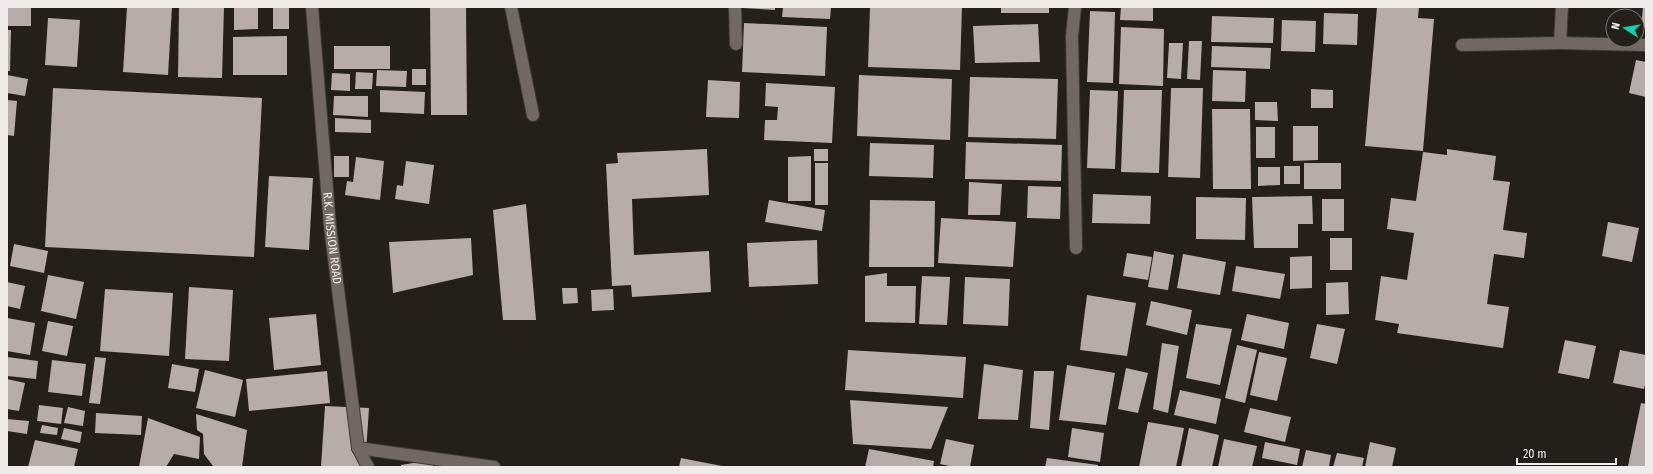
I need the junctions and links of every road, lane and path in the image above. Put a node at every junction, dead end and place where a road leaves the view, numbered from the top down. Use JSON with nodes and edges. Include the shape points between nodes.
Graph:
{"nodes":[{"id":1,"x":312,"y":7,"type":"edge"},
{"id":2,"x":511,"y":7,"type":"edge"},
{"id":3,"x":735,"y":7,"type":"edge"},
{"id":4,"x":1075,"y":7,"type":"edge"},
{"id":5,"x":1562,"y":7,"type":"edge"},
{"id":6,"x":1560,"y":43,"type":"junction"},
{"id":7,"x":736,"y":44,"type":"dead end"},
{"id":8,"x":1646,"y":44,"type":"edge"},
{"id":9,"x":1462,"y":45,"type":"dead end"},
{"id":10,"x":533,"y":115,"type":"dead end"},
{"id":11,"x":1076,"y":248,"type":"dead end"},
{"id":12,"x":358,"y":448,"type":"junction"},
{"id":13,"x":368,"y":467,"type":"edge"},
{"id":14,"x":494,"y":467,"type":"edge"}],
"edges":[{"from":1,"to":12,"type":"street","name":"R.K. MISSION ROAD","via":[[330,226]]},
{"from":2,"to":10,"type":"street"},
{"from":3,"to":7,"type":"street"},
{"from":4,"to":11,"type":"street","via":[[1072,36]]},
{"from":5,"to":6,"type":"street"},
{"from":6,"to":8,"type":"street"},
{"from":6,"to":9,"type":"street"},
{"from":12,"to":13,"type":"street","name":"R.K. MISSION ROAD"},
{"from":12,"to":14,"type":"street"}]}
